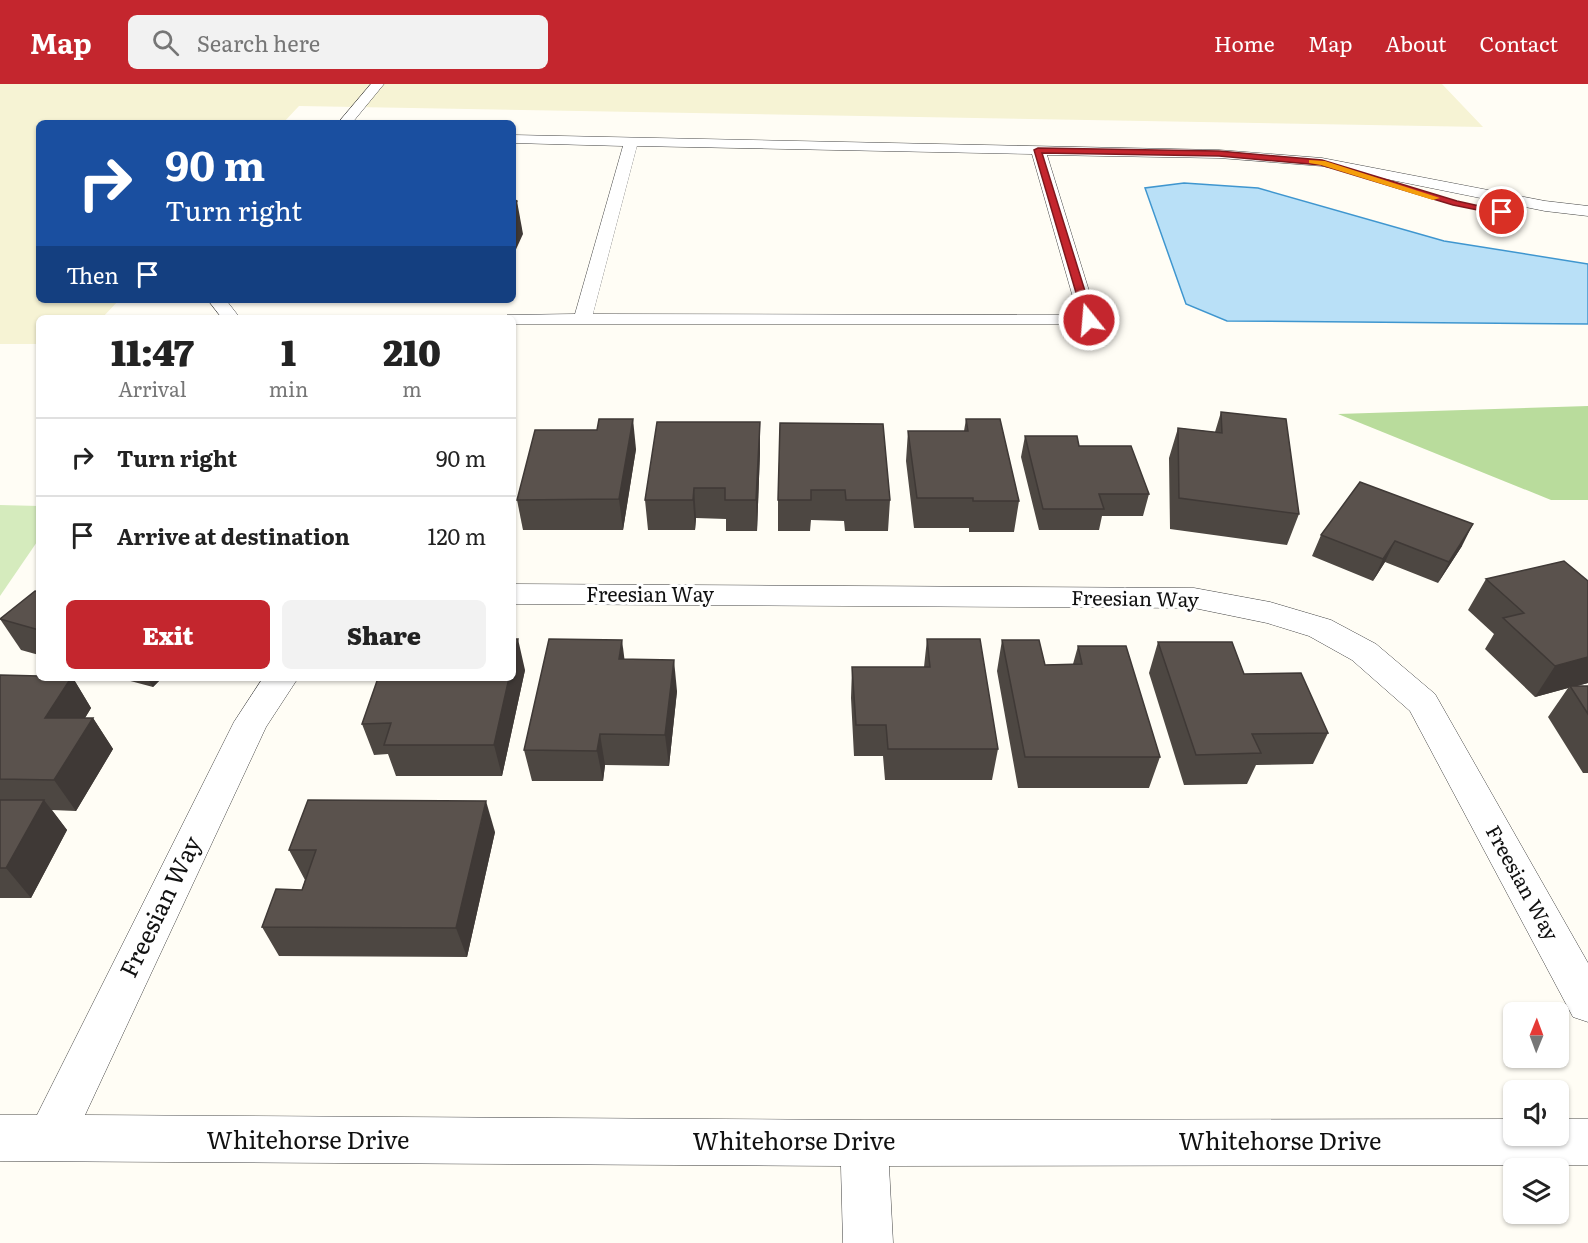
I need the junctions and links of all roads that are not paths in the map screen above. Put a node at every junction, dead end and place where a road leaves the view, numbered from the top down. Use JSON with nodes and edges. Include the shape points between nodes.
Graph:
{"nodes":[{"id":1,"x":378,"y":84,"type":"edge"},
{"id":2,"x":348,"y":120,"type":"edge"},
{"id":3,"x":516,"y":139,"type":"edge"},
{"id":4,"x":631,"y":141,"type":"junction"},
{"id":5,"x":1038,"y":150,"type":"junction"},
{"id":6,"x":1322,"y":162,"type":"junction"},
{"id":7,"x":1588,"y":211,"type":"edge"},
{"id":8,"x":1588,"y":224,"type":"edge"},
{"id":9,"x":219,"y":303,"type":"edge"},
{"id":10,"x":229,"y":315,"type":"edge"},
{"id":11,"x":516,"y":319,"type":"edge"},
{"id":12,"x":583,"y":319,"type":"junction"},
{"id":13,"x":516,"y":594,"type":"edge"},
{"id":14,"x":279,"y":681,"type":"edge"},
{"id":15,"x":1588,"y":1003,"type":"edge"},
{"id":16,"x":0,"y":1138,"type":"edge"},
{"id":17,"x":49,"y":1140,"type":"junction"},
{"id":18,"x":1588,"y":1142,"type":"edge"},
{"id":19,"x":864,"y":1143,"type":"junction"},
{"id":20,"x":868,"y":1243,"type":"edge"}],
"edges":[{"from":1,"to":2,"type":"lane"},
{"from":3,"to":4,"type":"lane"},
{"from":4,"to":5,"type":"lane"},
{"from":4,"to":12,"type":"lane"},
{"from":5,"to":6,"type":"lane","via":[[1219,154]]},
{"from":5,"to":12,"type":"lane","via":[[1089,320]]},
{"from":6,"to":7,"type":"lane"},
{"from":6,"to":8,"type":"lane","via":[[1455,203],[1548,221]]},
{"from":9,"to":10,"type":"lane"},
{"from":11,"to":12,"type":"lane"},
{"from":13,"to":15,"type":"street","name":"Freesian Way","via":[[1194,598],[1270,613],[1320,628],[1364,652],[1423,703]]},
{"from":14,"to":17,"type":"street","name":"Freesian Way","via":[[251,722]]},
{"from":16,"to":17,"type":"street","name":"Whitehorse Drive"},
{"from":17,"to":19,"type":"street","name":"Whitehorse Drive"},
{"from":18,"to":19,"type":"street","name":"Whitehorse Drive"},
{"from":19,"to":20,"type":"street"}]}
